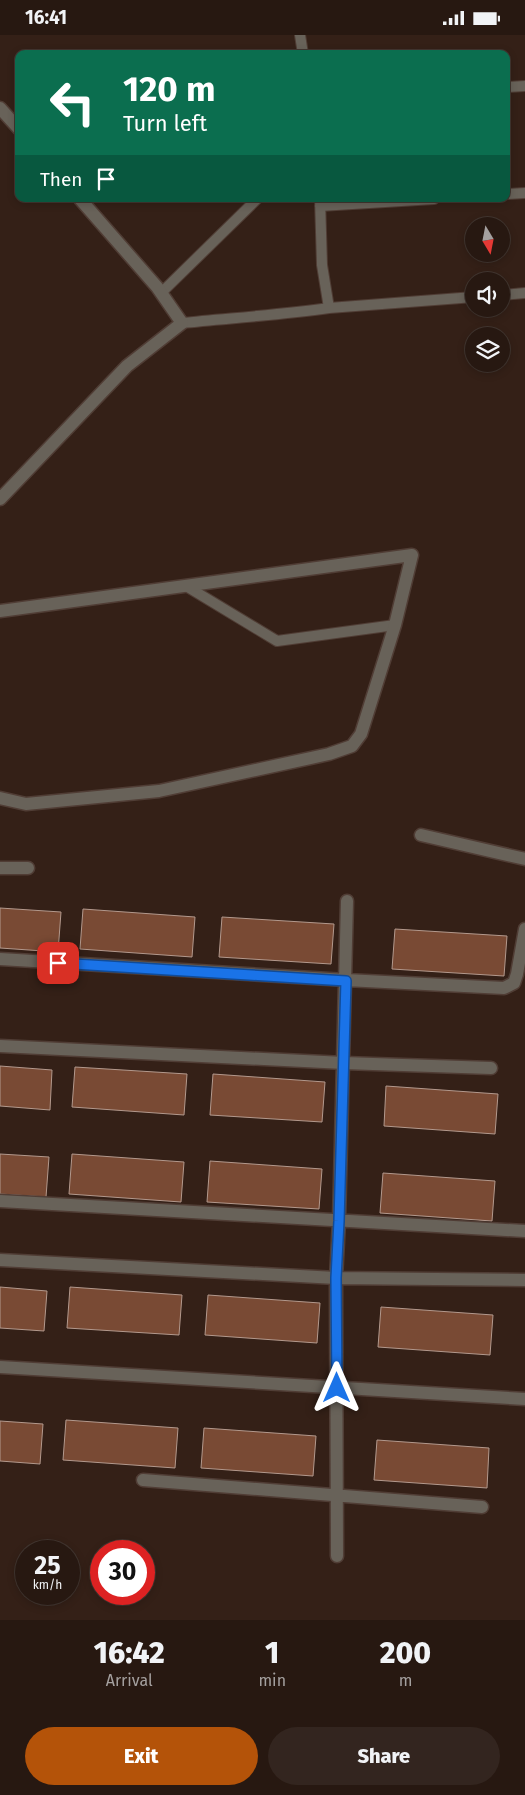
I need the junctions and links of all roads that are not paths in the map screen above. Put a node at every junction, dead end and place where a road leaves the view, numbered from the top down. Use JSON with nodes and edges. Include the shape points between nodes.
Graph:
{"nodes":[{"id":1,"x":300,"y":35,"type":"edge"},
{"id":2,"x":302,"y":50,"type":"edge"},
{"id":3,"x":525,"y":86,"type":"edge"},
{"id":4,"x":510,"y":87,"type":"edge"},
{"id":5,"x":0,"y":108,"type":"edge"},
{"id":6,"x":15,"y":125,"type":"edge"},
{"id":7,"x":525,"y":193,"type":"edge"},
{"id":8,"x":510,"y":194,"type":"edge"},
{"id":9,"x":83,"y":202,"type":"edge"},
{"id":10,"x":254,"y":202,"type":"edge"},
{"id":11,"x":320,"y":202,"type":"edge"},
{"id":12,"x":161,"y":293,"type":"junction"},
{"id":13,"x":525,"y":293,"type":"edge"},
{"id":14,"x":510,"y":294,"type":"edge"},
{"id":15,"x":465,"y":298,"type":"edge"},
{"id":16,"x":329,"y":308,"type":"junction"},
{"id":17,"x":182,"y":323,"type":"junction"},
{"id":18,"x":0,"y":499,"type":"edge"},
{"id":19,"x":186,"y":587,"type":"junction"},
{"id":20,"x":0,"y":611,"type":"edge"},
{"id":21,"x":395,"y":625,"type":"junction"},
{"id":22,"x":0,"y":798,"type":"edge"},
{"id":23,"x":421,"y":835,"type":"dead end"},
{"id":24,"x":525,"y":859,"type":"edge"},
{"id":25,"x":0,"y":867,"type":"edge"},
{"id":26,"x":28,"y":868,"type":"dead end"},
{"id":27,"x":347,"y":901,"type":"dead end"},
{"id":28,"x":525,"y":929,"type":"edge"},
{"id":29,"x":0,"y":959,"type":"edge"},
{"id":30,"x":346,"y":981,"type":"junction"},
{"id":31,"x":0,"y":1045,"type":"edge"},
{"id":32,"x":344,"y":1063,"type":"junction"},
{"id":33,"x":490,"y":1068,"type":"dead end"},
{"id":34,"x":0,"y":1201,"type":"edge"},
{"id":35,"x":339,"y":1221,"type":"junction"},
{"id":36,"x":525,"y":1231,"type":"edge"},
{"id":37,"x":0,"y":1260,"type":"edge"},
{"id":38,"x":336,"y":1278,"type":"junction"},
{"id":39,"x":525,"y":1280,"type":"edge"},
{"id":40,"x":0,"y":1367,"type":"edge"},
{"id":41,"x":337,"y":1388,"type":"junction"},
{"id":42,"x":525,"y":1399,"type":"edge"},
{"id":43,"x":143,"y":1480,"type":"dead end"},
{"id":44,"x":337,"y":1495,"type":"junction"},
{"id":45,"x":482,"y":1507,"type":"dead end"},
{"id":46,"x":337,"y":1555,"type":"dead end"}],
"edges":[{"from":1,"to":2,"type":"lane"},
{"from":3,"to":4,"type":"lane"},
{"from":5,"to":6,"type":"street"},
{"from":7,"to":8,"type":"lane"},
{"from":9,"to":12,"type":"street"},
{"from":10,"to":12,"type":"lane"},
{"from":11,"to":16,"type":"lane","via":[[322,265]]},
{"from":12,"to":17,"type":"street"},
{"from":13,"to":14,"type":"lane"},
{"from":15,"to":16,"type":"lane"},
{"from":16,"to":17,"type":"lane"},
{"from":17,"to":18,"type":"street","via":[[127,366]]},
{"from":19,"to":20,"type":"street"},
{"from":19,"to":21,"type":"lane","via":[[277,641]]},
{"from":19,"to":21,"type":"street","via":[[412,555]]},
{"from":21,"to":22,"type":"street","via":[[361,734],[352,746],[329,754],[159,791],[26,804]]},
{"from":23,"to":24,"type":"street"},
{"from":25,"to":26,"type":"street"},
{"from":27,"to":30,"type":"street"},
{"from":28,"to":30,"type":"street","via":[[514,983],[504,988]]},
{"from":29,"to":30,"type":"street"},
{"from":30,"to":32,"type":"street"},
{"from":31,"to":32,"type":"street"},
{"from":32,"to":33,"type":"street"},
{"from":32,"to":35,"type":"street"},
{"from":34,"to":35,"type":"street"},
{"from":35,"to":36,"type":"street"},
{"from":35,"to":38,"type":"street"},
{"from":37,"to":38,"type":"street"},
{"from":38,"to":39,"type":"street"},
{"from":38,"to":41,"type":"street"},
{"from":40,"to":41,"type":"street"},
{"from":41,"to":42,"type":"street"},
{"from":41,"to":44,"type":"street"},
{"from":43,"to":44,"type":"street"},
{"from":44,"to":45,"type":"street"},
{"from":44,"to":46,"type":"street"}]}
